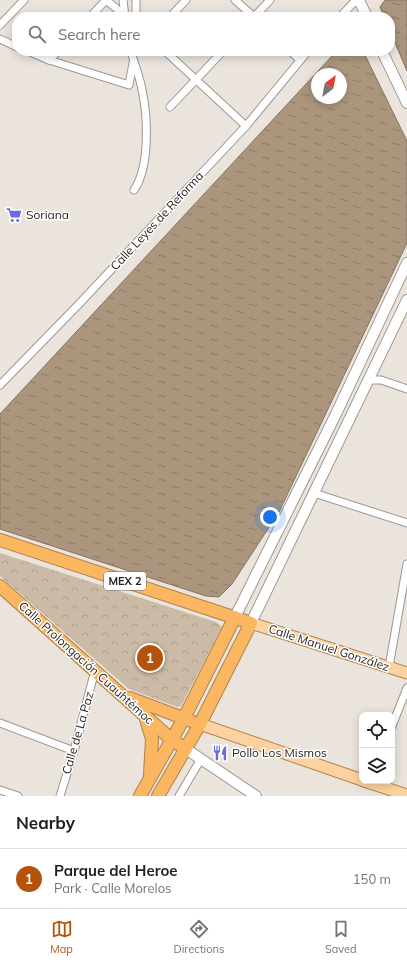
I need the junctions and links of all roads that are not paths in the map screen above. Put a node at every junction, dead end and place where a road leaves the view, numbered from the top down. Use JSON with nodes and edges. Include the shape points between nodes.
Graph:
{"nodes":[{"id":1,"x":24,"y":0,"type":"edge"},
{"id":2,"x":106,"y":0,"type":"edge"},
{"id":3,"x":123,"y":0,"type":"edge"},
{"id":4,"x":136,"y":0,"type":"edge"},
{"id":5,"x":186,"y":0,"type":"edge"},
{"id":6,"x":235,"y":0,"type":"edge"},
{"id":7,"x":270,"y":0,"type":"edge"},
{"id":8,"x":357,"y":0,"type":"edge"},
{"id":9,"x":13,"y":12,"type":"edge"},
{"id":10,"x":95,"y":12,"type":"edge"},
{"id":11,"x":121,"y":12,"type":"edge"},
{"id":12,"x":125,"y":12,"type":"edge"},
{"id":13,"x":136,"y":12,"type":"edge"},
{"id":14,"x":175,"y":12,"type":"edge"},
{"id":15,"x":248,"y":12,"type":"edge"},
{"id":16,"x":259,"y":12,"type":"edge"},
{"id":17,"x":345,"y":12,"type":"edge"},
{"id":18,"x":363,"y":12,"type":"edge"},
{"id":19,"x":12,"y":13,"type":"edge"},
{"id":20,"x":0,"y":26,"type":"edge"},
{"id":21,"x":0,"y":40,"type":"edge"},
{"id":22,"x":12,"y":45,"type":"edge"},
{"id":23,"x":40,"y":56,"type":"edge"},
{"id":24,"x":53,"y":56,"type":"edge"},
{"id":25,"x":132,"y":56,"type":"edge"},
{"id":26,"x":170,"y":56,"type":"edge"},
{"id":27,"x":218,"y":56,"type":"edge"},
{"id":28,"x":296,"y":56,"type":"edge"},
{"id":29,"x":304,"y":56,"type":"edge"},
{"id":30,"x":384,"y":56,"type":"edge"},
{"id":31,"x":49,"y":60,"type":"junction"},
{"id":32,"x":300,"y":60,"type":"junction"},
{"id":33,"x":134,"y":61,"type":"junction"},
{"id":34,"x":196,"y":80,"type":"junction"},
{"id":35,"x":407,"y":103,"type":"edge"},
{"id":36,"x":170,"y":107,"type":"dead end"},
{"id":37,"x":246,"y":126,"type":"junction"},
{"id":38,"x":134,"y":190,"type":"dead end"},
{"id":39,"x":407,"y":263,"type":"edge"},
{"id":40,"x":407,"y":300,"type":"edge"},
{"id":41,"x":368,"y":380,"type":"junction"},
{"id":42,"x":0,"y":385,"type":"edge"},
{"id":43,"x":407,"y":389,"type":"edge"},
{"id":44,"x":314,"y":493,"type":"junction"},
{"id":45,"x":407,"y":523,"type":"edge"},
{"id":46,"x":0,"y":540,"type":"edge"},
{"id":47,"x":407,"y":564,"type":"edge"},
{"id":48,"x":0,"y":586,"type":"edge"},
{"id":49,"x":235,"y":617,"type":"junction"},
{"id":50,"x":251,"y":623,"type":"junction"},
{"id":51,"x":389,"y":667,"type":"junction"},
{"id":52,"x":96,"y":670,"type":"junction"},
{"id":53,"x":407,"y":673,"type":"edge"},
{"id":54,"x":407,"y":688,"type":"edge"},
{"id":55,"x":125,"y":696,"type":"junction"},
{"id":56,"x":145,"y":715,"type":"junction"},
{"id":57,"x":184,"y":718,"type":"junction"},
{"id":58,"x":395,"y":718,"type":"edge"},
{"id":59,"x":0,"y":723,"type":"edge"},
{"id":60,"x":200,"y":724,"type":"junction"},
{"id":61,"x":172,"y":740,"type":"junction"},
{"id":62,"x":186,"y":749,"type":"junction"},
{"id":63,"x":74,"y":751,"type":"junction"},
{"id":64,"x":201,"y":759,"type":"junction"},
{"id":65,"x":359,"y":778,"type":"edge"},
{"id":66,"x":150,"y":780,"type":"junction"},
{"id":67,"x":376,"y":784,"type":"edge"},
{"id":68,"x":0,"y":790,"type":"edge"},
{"id":69,"x":407,"y":795,"type":"edge"},
{"id":70,"x":18,"y":796,"type":"edge"},
{"id":71,"x":60,"y":796,"type":"edge"},
{"id":72,"x":140,"y":796,"type":"edge"},
{"id":73,"x":158,"y":796,"type":"edge"},
{"id":74,"x":179,"y":796,"type":"edge"},
{"id":75,"x":256,"y":796,"type":"edge"}],
"edges":[{"from":1,"to":9,"type":"street"},
{"from":2,"to":10,"type":"street"},
{"from":2,"to":11,"type":"street"},
{"from":3,"to":12,"type":"street"},
{"from":4,"to":13,"type":"street"},
{"from":5,"to":14,"type":"street"},
{"from":6,"to":15,"type":"street"},
{"from":7,"to":16,"type":"street"},
{"from":8,"to":17,"type":"street"},
{"from":8,"to":18,"type":"main road"},
{"from":19,"to":20,"type":"street"},
{"from":21,"to":22,"type":"street"},
{"from":23,"to":31,"type":"street"},
{"from":24,"to":31,"type":"street"},
{"from":25,"to":33,"type":"street"},
{"from":26,"to":34,"type":"street"},
{"from":27,"to":34,"type":"street"},
{"from":28,"to":32,"type":"street"},
{"from":29,"to":32,"type":"street","name":"Calle Leyes de Reforma"},
{"from":30,"to":35,"type":"main road"},
{"from":31,"to":33,"type":"street","via":[[129,85]]},
{"from":32,"to":37,"type":"street","name":"Calle Leyes de Reforma"},
{"from":33,"to":38,"type":"street","via":[[142,90],[147,135],[140,181]]},
{"from":34,"to":36,"type":"street"},
{"from":34,"to":37,"type":"street"},
{"from":37,"to":42,"type":"street","name":"Calle Leyes de Reforma","via":[[80,304]]},
{"from":39,"to":49,"type":"main road","via":[[336,414]]},
{"from":40,"to":41,"type":"main road"},
{"from":41,"to":43,"type":"street","via":[[381,380]]},
{"from":41,"to":44,"type":"main road"},
{"from":44,"to":45,"type":"street"},
{"from":44,"to":50,"type":"main road"},
{"from":46,"to":49,"type":"highway","number":"MEX 2"},
{"from":47,"to":51,"type":"street"},
{"from":48,"to":52,"type":"highway","name":"Calle Prolongación Cuauhtémoc"},
{"from":49,"to":50,"type":"highway","number":"MEX 2"},
{"from":49,"to":57,"type":"highway"},
{"from":50,"to":51,"type":"main road","name":"Calle Manuel González","number":"MEX 2"},
{"from":50,"to":60,"type":"highway"},
{"from":51,"to":53,"type":"main road","name":"Calle Manuel González","number":"MEX 2"},
{"from":52,"to":55,"type":"highway","name":"Calle Prolongación Cuauhtémoc"},
{"from":52,"to":63,"type":"street","name":"Calle de La Paz"},
{"from":54,"to":58,"type":"street"},
{"from":55,"to":56,"type":"highway","name":"Calle Prolongación Cuauhtémoc"},
{"from":55,"to":57,"type":"highway"},
{"from":56,"to":61,"type":"highway","name":"Calle Prolongación Cuauhtémoc"},
{"from":56,"to":66,"type":"highway","via":[[152,739]]},
{"from":57,"to":60,"type":"highway"},
{"from":57,"to":61,"type":"highway"},
{"from":59,"to":63,"type":"street"},
{"from":60,"to":62,"type":"highway"},
{"from":60,"to":65,"type":"main road"},
{"from":61,"to":62,"type":"highway","name":"Calle Prolongación Cuauhtémoc"},
{"from":61,"to":66,"type":"highway"},
{"from":62,"to":64,"type":"main road"},
{"from":62,"to":73,"type":"highway"},
{"from":63,"to":71,"type":"street","name":"Calle de La Paz"},
{"from":64,"to":74,"type":"street"},
{"from":64,"to":75,"type":"main road"},
{"from":66,"to":72,"type":"highway"},
{"from":67,"to":69,"type":"main road"},
{"from":68,"to":70,"type":"street"}]}
